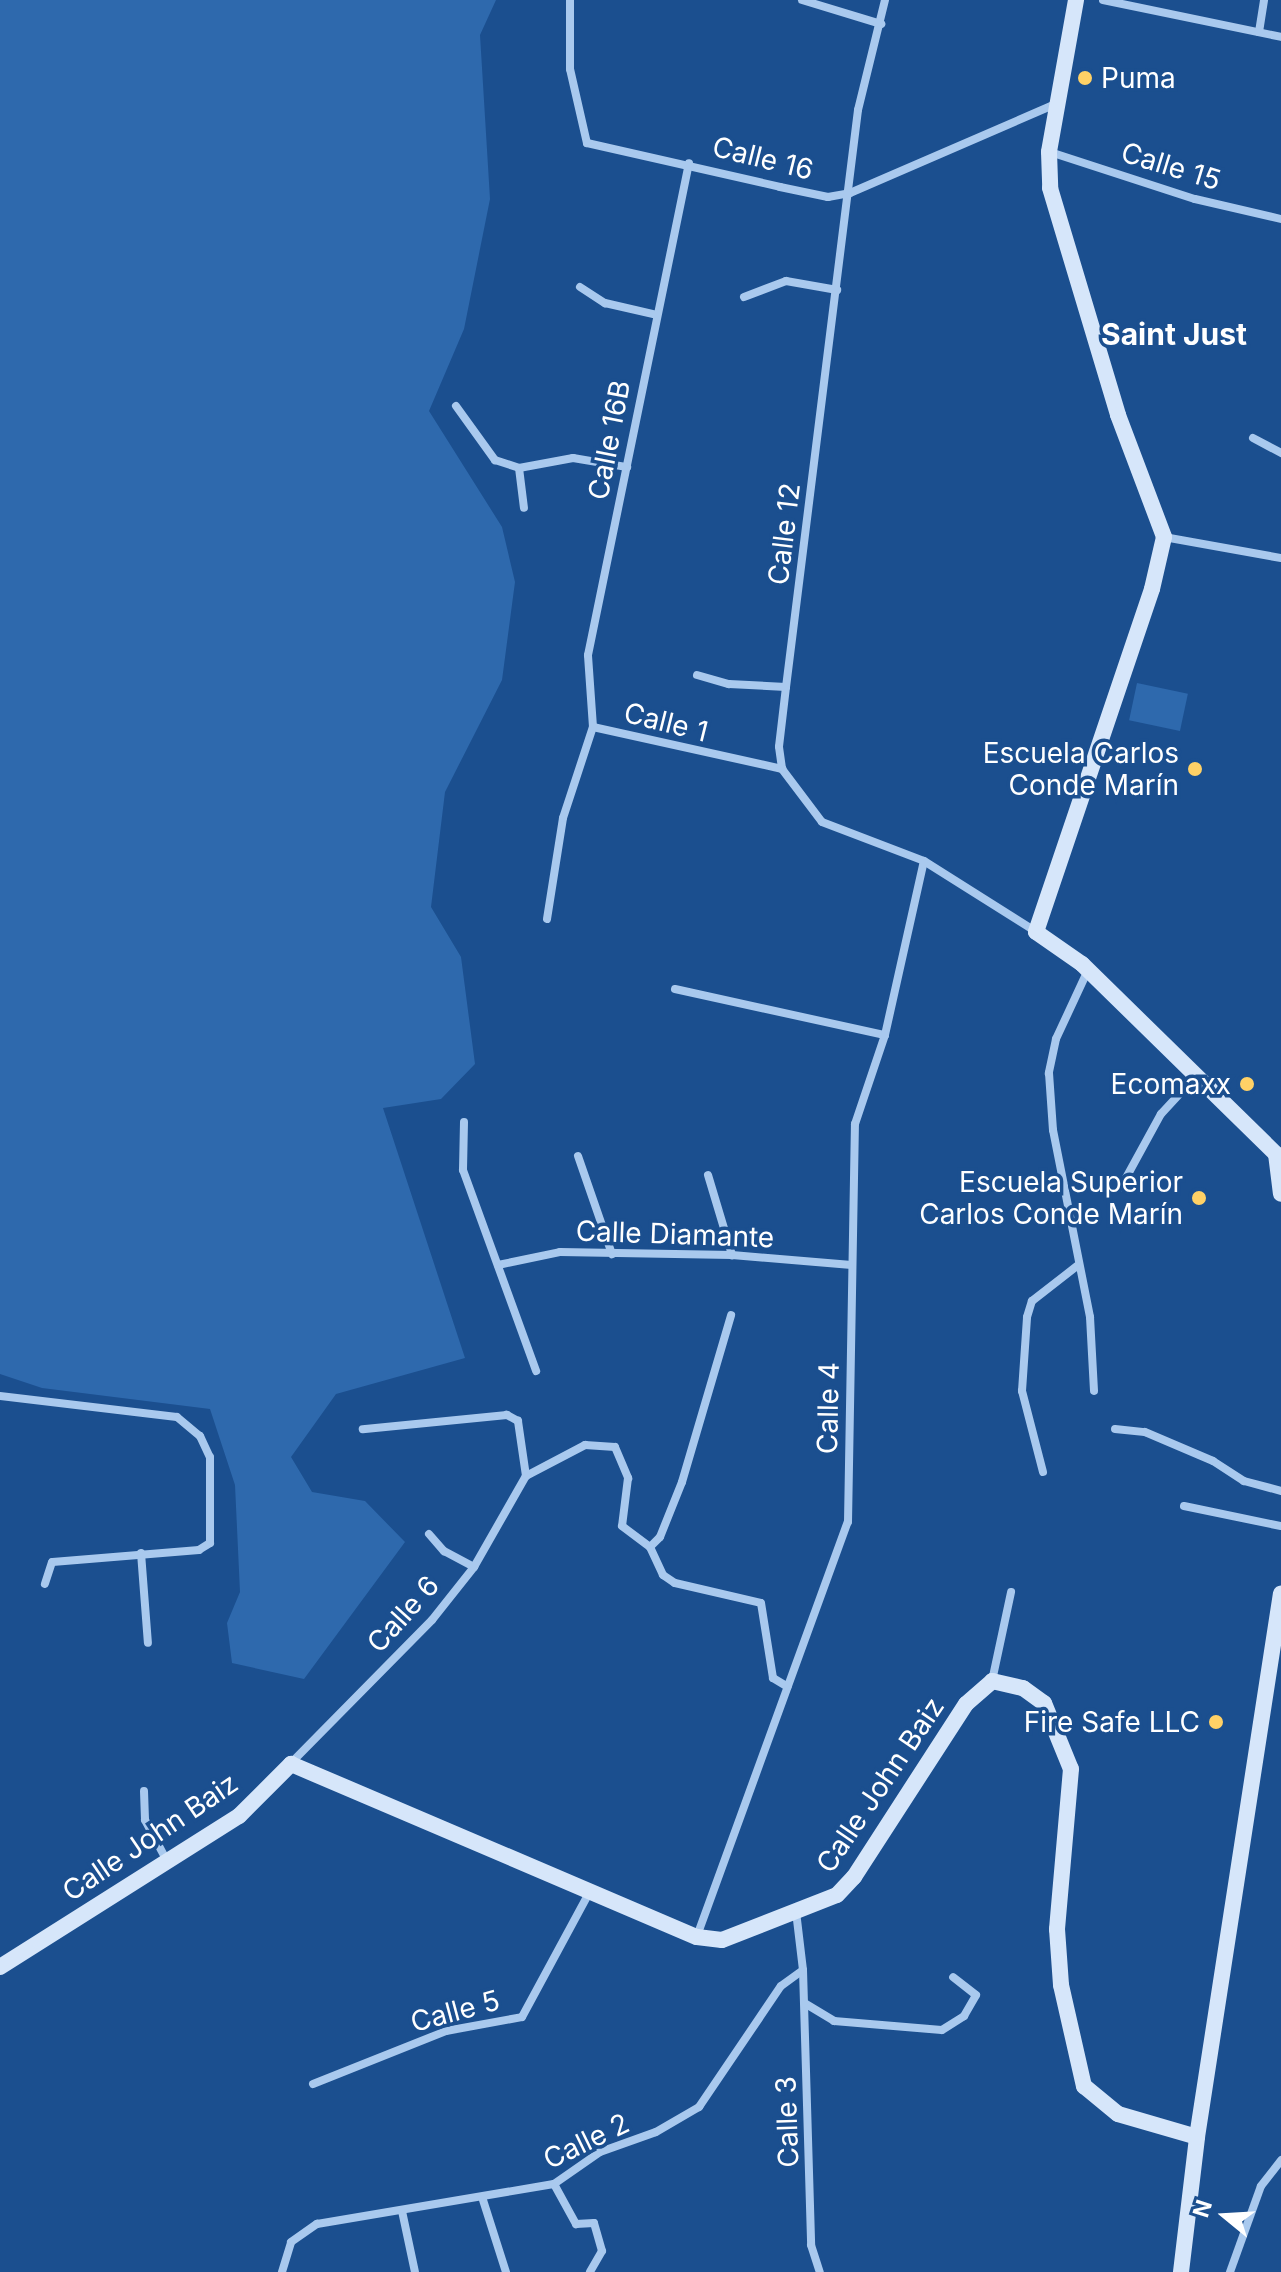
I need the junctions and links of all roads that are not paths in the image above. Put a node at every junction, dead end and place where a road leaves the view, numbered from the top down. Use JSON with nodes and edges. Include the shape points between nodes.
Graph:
{"nodes":[{"id":1,"x":570,"y":0,"type":"edge"},
{"id":2,"x":802,"y":0,"type":"edge"},
{"id":3,"x":885,"y":0,"type":"edge"},
{"id":4,"x":1076,"y":0,"type":"edge"},
{"id":5,"x":1103,"y":0,"type":"edge"},
{"id":6,"x":1264,"y":0,"type":"edge"},
{"id":7,"x":881,"y":24,"type":"junction"},
{"id":8,"x":1259,"y":32,"type":"junction"},
{"id":9,"x":1281,"y":37,"type":"edge"},
{"id":10,"x":1057,"y":104,"type":"junction"},
{"id":11,"x":1049,"y":152,"type":"junction"},
{"id":12,"x":689,"y":163,"type":"junction"},
{"id":13,"x":850,"y":193,"type":"junction"},
{"id":14,"x":1281,"y":219,"type":"edge"},
{"id":15,"x":580,"y":287,"type":"dead end"},
{"id":16,"x":837,"y":290,"type":"junction"},
{"id":17,"x":744,"y":297,"type":"dead end"},
{"id":18,"x":657,"y":315,"type":"junction"},
{"id":19,"x":456,"y":406,"type":"dead end"},
{"id":20,"x":1253,"y":438,"type":"dead end"},
{"id":21,"x":1281,"y":453,"type":"edge"},
{"id":22,"x":627,"y":467,"type":"junction"},
{"id":23,"x":519,"y":468,"type":"junction"},
{"id":24,"x":524,"y":508,"type":"dead end"},
{"id":25,"x":1164,"y":537,"type":"junction"},
{"id":26,"x":1281,"y":558,"type":"edge"},
{"id":27,"x":697,"y":675,"type":"dead end"},
{"id":28,"x":786,"y":687,"type":"junction"},
{"id":29,"x":593,"y":727,"type":"junction"},
{"id":30,"x":782,"y":769,"type":"junction"},
{"id":31,"x":924,"y":861,"type":"junction"},
{"id":32,"x":547,"y":919,"type":"dead end"},
{"id":33,"x":1036,"y":932,"type":"junction"},
{"id":34,"x":1088,"y":970,"type":"junction"},
{"id":35,"x":675,"y":989,"type":"dead end"},
{"id":36,"x":885,"y":1035,"type":"junction"},
{"id":37,"x":1199,"y":1074,"type":"junction"},
{"id":38,"x":464,"y":1122,"type":"dead end"},
{"id":39,"x":1278,"y":1151,"type":"edge"},
{"id":40,"x":578,"y":1156,"type":"dead end"},
{"id":41,"x":708,"y":1175,"type":"dead end"},
{"id":42,"x":1121,"y":1187,"type":"dead end"},
{"id":43,"x":1281,"y":1194,"type":"edge"},
{"id":44,"x":612,"y":1254,"type":"junction"},
{"id":45,"x":732,"y":1255,"type":"junction"},
{"id":46,"x":498,"y":1265,"type":"junction"},
{"id":47,"x":852,"y":1265,"type":"junction"},
{"id":48,"x":1077,"y":1266,"type":"junction"},
{"id":49,"x":731,"y":1315,"type":"dead end"},
{"id":50,"x":536,"y":1371,"type":"dead end"},
{"id":51,"x":1094,"y":1391,"type":"dead end"},
{"id":52,"x":0,"y":1396,"type":"edge"},
{"id":53,"x":363,"y":1429,"type":"dead end"},
{"id":54,"x":1115,"y":1429,"type":"dead end"},
{"id":55,"x":1043,"y":1472,"type":"dead end"},
{"id":56,"x":526,"y":1476,"type":"junction"},
{"id":57,"x":1281,"y":1491,"type":"edge"},
{"id":58,"x":1184,"y":1506,"type":"dead end"},
{"id":59,"x":1281,"y":1526,"type":"edge"},
{"id":60,"x":429,"y":1534,"type":"dead end"},
{"id":61,"x":650,"y":1547,"type":"junction"},
{"id":62,"x":141,"y":1553,"type":"junction"},
{"id":63,"x":474,"y":1567,"type":"junction"},
{"id":64,"x":45,"y":1584,"type":"dead end"},
{"id":65,"x":1011,"y":1592,"type":"dead end"},
{"id":66,"x":1281,"y":1593,"type":"edge"},
{"id":67,"x":148,"y":1643,"type":"dead end"},
{"id":68,"x":992,"y":1681,"type":"junction"},
{"id":69,"x":788,"y":1687,"type":"junction"},
{"id":70,"x":291,"y":1764,"type":"junction"},
{"id":71,"x":144,"y":1791,"type":"dead end"},
{"id":72,"x":167,"y":1861,"type":"junction"},
{"id":73,"x":589,"y":1893,"type":"junction"},
{"id":74,"x":796,"y":1910,"type":"junction"},
{"id":75,"x":697,"y":1937,"type":"junction"},
{"id":76,"x":0,"y":1967,"type":"edge"},
{"id":77,"x":803,"y":1970,"type":"junction"},
{"id":78,"x":953,"y":1977,"type":"dead end"},
{"id":79,"x":806,"y":2004,"type":"junction"},
{"id":80,"x":313,"y":2084,"type":"dead end"},
{"id":81,"x":1197,"y":2137,"type":"junction"},
{"id":82,"x":1281,"y":2160,"type":"edge"},
{"id":83,"x":554,"y":2184,"type":"junction"},
{"id":84,"x":483,"y":2200,"type":"junction"},
{"id":85,"x":402,"y":2211,"type":"junction"},
{"id":86,"x":285,"y":2270,"type":"edge"},
{"id":87,"x":415,"y":2272,"type":"edge"},
{"id":88,"x":506,"y":2272,"type":"edge"},
{"id":89,"x":590,"y":2272,"type":"edge"},
{"id":90,"x":820,"y":2272,"type":"edge"},
{"id":91,"x":1181,"y":2272,"type":"edge"},
{"id":92,"x":1230,"y":2272,"type":"edge"}],
"edges":[{"from":1,"to":12,"type":"street","name":"Calle 16","via":[[570,69],[587,143]]},
{"from":2,"to":7,"type":"street"},
{"from":3,"to":7,"type":"street","name":"Calle 12"},
{"from":4,"to":10,"type":"street"},
{"from":5,"to":8,"type":"street"},
{"from":6,"to":8,"type":"street"},
{"from":7,"to":13,"type":"street","name":"Calle 12","via":[[858,110]]},
{"from":8,"to":9,"type":"street"},
{"from":10,"to":11,"type":"street"},
{"from":10,"to":13,"type":"street","name":"Calle 16"},
{"from":11,"to":14,"type":"street","name":"Calle 15","via":[[1195,199]]},
{"from":11,"to":25,"type":"street","via":[[1050,188],[1063,234],[1092,314],[1118,415]]},
{"from":12,"to":13,"type":"street","name":"Calle 16","via":[[828,197]]},
{"from":12,"to":18,"type":"street","name":"Calle 16B"},
{"from":13,"to":16,"type":"street","name":"Calle 12"},
{"from":15,"to":18,"type":"street","via":[[605,303]]},
{"from":16,"to":17,"type":"street","via":[[786,281]]},
{"from":16,"to":28,"type":"street","name":"Calle 12"},
{"from":18,"to":22,"type":"street","name":"Calle 16B"},
{"from":19,"to":23,"type":"street","via":[[495,460]]},
{"from":20,"to":21,"type":"street"},
{"from":22,"to":23,"type":"street","via":[[573,458]]},
{"from":22,"to":29,"type":"street","name":"Calle 16B","via":[[588,655]]},
{"from":23,"to":24,"type":"street"},
{"from":25,"to":26,"type":"street"},
{"from":25,"to":33,"type":"street","via":[[1152,589]]},
{"from":27,"to":28,"type":"street","via":[[729,684]]},
{"from":28,"to":30,"type":"street","name":"Calle 12","via":[[779,747]]},
{"from":29,"to":30,"type":"street","name":"Calle 1"},
{"from":29,"to":32,"type":"street","name":"Calle 1","via":[[563,818]]},
{"from":30,"to":31,"type":"street","via":[[822,822]]},
{"from":31,"to":33,"type":"street"},
{"from":31,"to":36,"type":"street","name":"Calle 4"},
{"from":33,"to":34,"type":"street"},
{"from":34,"to":37,"type":"street"},
{"from":34,"to":48,"type":"street","via":[[1056,1039],[1049,1073]]},
{"from":35,"to":36,"type":"street"},
{"from":36,"to":47,"type":"street","name":"Calle 4","via":[[855,1124]]},
{"from":37,"to":39,"type":"street"},
{"from":37,"to":42,"type":"street","via":[[1161,1114]]},
{"from":38,"to":46,"type":"street","via":[[465,1174]]},
{"from":39,"to":43,"type":"street"},
{"from":40,"to":44,"type":"street"},
{"from":41,"to":45,"type":"street"},
{"from":44,"to":45,"type":"street","name":"Calle Diamante"},
{"from":44,"to":46,"type":"street","name":"Calle Diamante","via":[[560,1252]]},
{"from":45,"to":47,"type":"street","name":"Calle Diamante"},
{"from":46,"to":50,"type":"street"},
{"from":47,"to":69,"type":"street","name":"Calle 4","via":[[848,1522]]},
{"from":48,"to":51,"type":"street","via":[[1090,1317]]},
{"from":48,"to":55,"type":"street","via":[[1032,1301],[1027,1317],[1022,1391]]},
{"from":49,"to":61,"type":"street","via":[[682,1482],[660,1537]]},
{"from":52,"to":62,"type":"street","via":[[177,1417],[200,1436],[210,1457],[210,1543],[199,1550]]},
{"from":53,"to":56,"type":"street","via":[[507,1415],[518,1421]]},
{"from":54,"to":57,"type":"street","via":[[1145,1432],[1213,1461],[1244,1481]]},
{"from":56,"to":61,"type":"street","via":[[585,1445],[615,1447],[628,1478],[622,1526]]},
{"from":56,"to":63,"type":"street","name":"Calle 6"},
{"from":58,"to":59,"type":"street"},
{"from":60,"to":63,"type":"street","via":[[444,1551]]},
{"from":61,"to":69,"type":"street","via":[[663,1575],[675,1583],[761,1603],[773,1678]]},
{"from":62,"to":64,"type":"street","via":[[52,1562]]},
{"from":62,"to":67,"type":"street"},
{"from":63,"to":70,"type":"street","name":"Calle 6","via":[[432,1620]]},
{"from":65,"to":68,"type":"street"},
{"from":66,"to":81,"type":"street"},
{"from":68,"to":74,"type":"street","name":"Calle John Baiz","via":[[966,1704],[854,1877],[837,1895]]},
{"from":68,"to":81,"type":"street","via":[[1023,1688],[1044,1703],[1071,1769],[1057,1929],[1061,1985],[1084,2086],[1118,2114]]},
{"from":69,"to":75,"type":"street","name":"Calle 4"},
{"from":70,"to":72,"type":"street","name":"Calle John Baiz","via":[[239,1816]]},
{"from":70,"to":73,"type":"street","name":"Calle John Baiz"},
{"from":71,"to":72,"type":"street","via":[[145,1820]]},
{"from":72,"to":76,"type":"street","name":"Calle John Baiz"},
{"from":73,"to":75,"type":"street","name":"Calle John Baiz"},
{"from":73,"to":80,"type":"street","name":"Calle 5","via":[[522,2017],[446,2031]]},
{"from":74,"to":75,"type":"street","name":"Calle John Baiz","via":[[722,1940]]},
{"from":74,"to":77,"type":"street"},
{"from":77,"to":79,"type":"street","name":"Calle 3"},
{"from":77,"to":83,"type":"street","name":"Calle 2","via":[[781,1986],[699,2107],[656,2132],[600,2152]]},
{"from":78,"to":79,"type":"street","via":[[976,1995],[964,2016],[942,2030],[834,2021]]},
{"from":79,"to":90,"type":"street","name":"Calle 3","via":[[811,2245]]},
{"from":81,"to":91,"type":"street"},
{"from":82,"to":92,"type":"street","via":[[1261,2186]]},
{"from":83,"to":84,"type":"street","name":"Calle 2"},
{"from":83,"to":89,"type":"street","via":[[576,2224],[594,2223],[602,2251]]},
{"from":84,"to":85,"type":"street","name":"Calle 2"},
{"from":84,"to":88,"type":"street"},
{"from":85,"to":86,"type":"street","name":"Calle 2","via":[[317,2224],[291,2242]]},
{"from":85,"to":87,"type":"street"}]}
